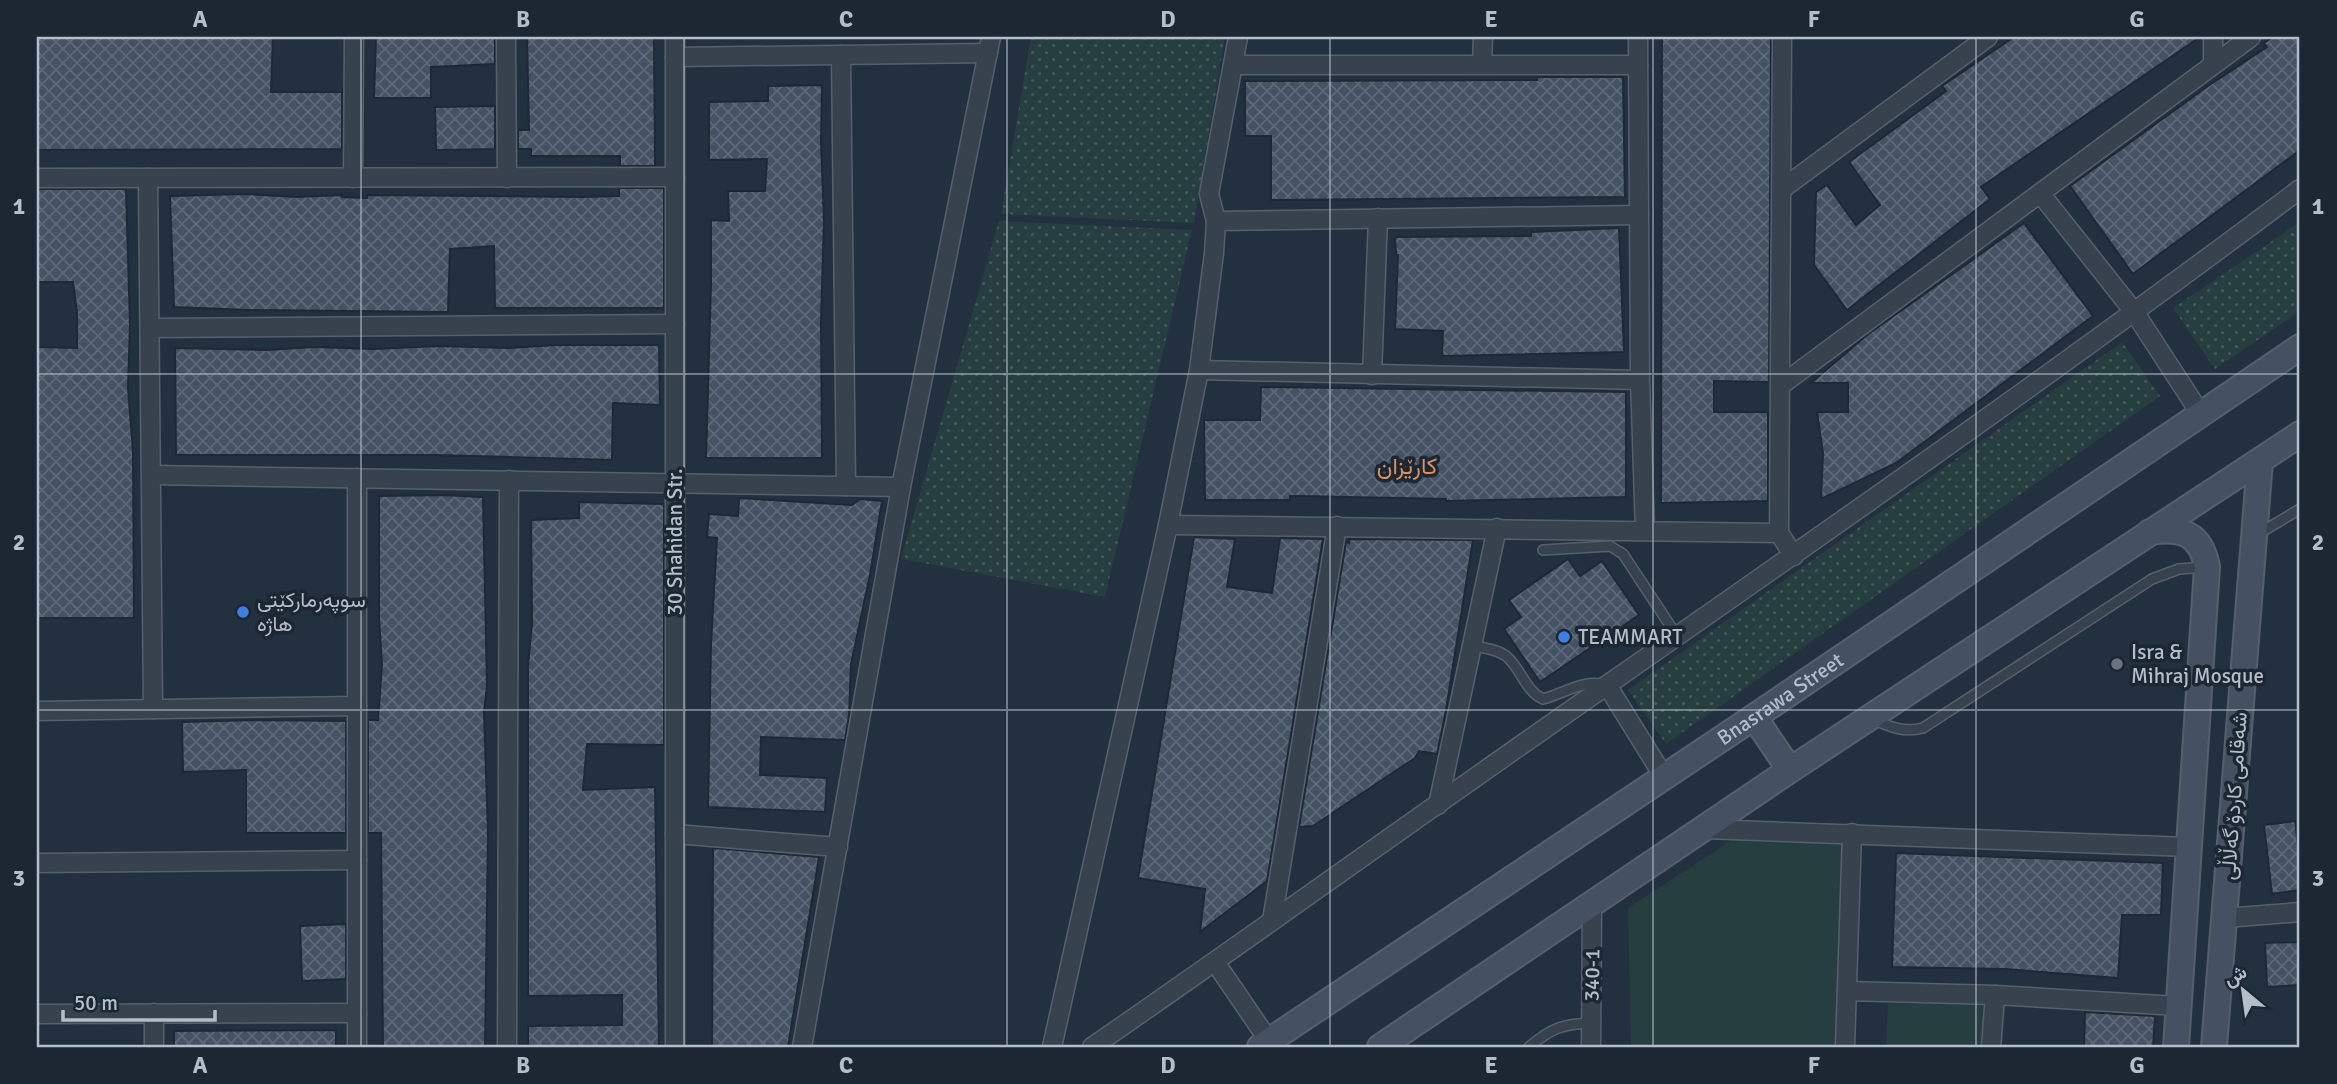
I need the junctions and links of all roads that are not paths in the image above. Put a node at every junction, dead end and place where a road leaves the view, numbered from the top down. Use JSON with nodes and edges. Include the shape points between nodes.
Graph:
{"nodes":[{"id":1,"x":354,"y":37,"type":"edge"},
{"id":2,"x":506,"y":37,"type":"edge"},
{"id":3,"x":675,"y":37,"type":"edge"},
{"id":4,"x":1238,"y":37,"type":"edge"},
{"id":5,"x":1483,"y":37,"type":"edge"},
{"id":6,"x":1638,"y":37,"type":"edge"},
{"id":7,"x":1782,"y":37,"type":"edge"},
{"id":8,"x":1988,"y":37,"type":"edge"},
{"id":9,"x":2213,"y":37,"type":"edge"},
{"id":10,"x":2251,"y":37,"type":"edge"},
{"id":11,"x":989,"y":45,"type":"edge"},
{"id":12,"x":841,"y":55,"type":"junction"},
{"id":13,"x":675,"y":57,"type":"junction"},
{"id":14,"x":1482,"y":64,"type":"junction"},
{"id":15,"x":1233,"y":65,"type":"junction"},
{"id":16,"x":1638,"y":65,"type":"junction"},
{"id":17,"x":2213,"y":65,"type":"junction"},
{"id":18,"x":675,"y":177,"type":"junction"},
{"id":19,"x":37,"y":178,"type":"edge"},
{"id":20,"x":148,"y":178,"type":"junction"},
{"id":21,"x":353,"y":178,"type":"junction"},
{"id":22,"x":507,"y":178,"type":"junction"},
{"id":23,"x":1782,"y":189,"type":"junction"},
{"id":24,"x":2300,"y":189,"type":"edge"},
{"id":25,"x":2040,"y":193,"type":"junction"},
{"id":26,"x":1639,"y":215,"type":"junction"},
{"id":27,"x":1378,"y":218,"type":"junction"},
{"id":28,"x":1216,"y":222,"type":"junction"},
{"id":29,"x":2135,"y":313,"type":"junction"},
{"id":30,"x":675,"y":324,"type":"junction"},
{"id":31,"x":150,"y":328,"type":"junction"},
{"id":32,"x":2300,"y":347,"type":"edge"},
{"id":33,"x":1199,"y":370,"type":"junction"},
{"id":34,"x":1372,"y":375,"type":"junction"},
{"id":35,"x":1640,"y":380,"type":"junction"},
{"id":36,"x":1781,"y":385,"type":"junction"},
{"id":37,"x":2200,"y":413,"type":"junction"},
{"id":38,"x":2300,"y":433,"type":"edge"},
{"id":39,"x":2260,"y":461,"type":"junction"},
{"id":40,"x":151,"y":475,"type":"junction"},
{"id":41,"x":357,"y":478,"type":"junction"},
{"id":42,"x":509,"y":480,"type":"junction"},
{"id":43,"x":675,"y":482,"type":"junction"},
{"id":44,"x":846,"y":486,"type":"junction"},
{"id":45,"x":901,"y":487,"type":"junction"},
{"id":46,"x":2300,"y":509,"type":"edge"},
{"id":47,"x":1168,"y":526,"type":"junction"},
{"id":48,"x":1337,"y":526,"type":"junction"},
{"id":49,"x":1497,"y":528,"type":"junction"},
{"id":50,"x":1646,"y":531,"type":"junction"},
{"id":51,"x":1779,"y":533,"type":"junction"},
{"id":52,"x":2149,"y":533,"type":"junction"},
{"id":53,"x":2254,"y":537,"type":"junction"},
{"id":54,"x":1543,"y":550,"type":"dead end"},
{"id":55,"x":1794,"y":556,"type":"junction"},
{"id":56,"x":2207,"y":567,"type":"junction"},
{"id":57,"x":1677,"y":636,"type":"junction"},
{"id":58,"x":1473,"y":646,"type":"junction"},
{"id":59,"x":1607,"y":685,"type":"junction"},
{"id":60,"x":357,"y":706,"type":"junction"},
{"id":61,"x":153,"y":709,"type":"junction"},
{"id":62,"x":37,"y":710,"type":"edge"},
{"id":63,"x":1754,"y":717,"type":"junction"},
{"id":64,"x":1870,"y":718,"type":"junction"},
{"id":65,"x":1790,"y":770,"type":"junction"},
{"id":66,"x":1664,"y":777,"type":"junction"},
{"id":67,"x":1438,"y":805,"type":"junction"},
{"id":68,"x":1705,"y":829,"type":"junction"},
{"id":69,"x":1852,"y":833,"type":"junction"},
{"id":70,"x":675,"y":834,"type":"junction"},
{"id":71,"x":838,"y":847,"type":"junction"},
{"id":72,"x":2189,"y":847,"type":"junction"},
{"id":73,"x":357,"y":860,"type":"junction"},
{"id":74,"x":37,"y":863,"type":"edge"},
{"id":75,"x":1592,"y":902,"type":"junction"},
{"id":76,"x":2300,"y":912,"type":"edge"},
{"id":77,"x":2225,"y":918,"type":"junction"},
{"id":78,"x":1272,"y":921,"type":"junction"},
{"id":79,"x":1215,"y":962,"type":"junction"},
{"id":80,"x":1847,"y":991,"type":"junction"},
{"id":81,"x":1995,"y":995,"type":"junction"},
{"id":82,"x":2178,"y":1006,"type":"junction"},
{"id":83,"x":154,"y":1013,"type":"junction"},
{"id":84,"x":357,"y":1013,"type":"junction"},
{"id":85,"x":37,"y":1014,"type":"edge"},
{"id":86,"x":1591,"y":1023,"type":"junction"},
{"id":87,"x":1264,"y":1044,"type":"edge"},
{"id":88,"x":154,"y":1047,"type":"edge"},
{"id":89,"x":357,"y":1047,"type":"edge"},
{"id":90,"x":507,"y":1047,"type":"edge"},
{"id":91,"x":675,"y":1047,"type":"edge"},
{"id":92,"x":802,"y":1047,"type":"edge"},
{"id":93,"x":1052,"y":1047,"type":"edge"},
{"id":94,"x":1092,"y":1047,"type":"edge"},
{"id":95,"x":1380,"y":1047,"type":"edge"},
{"id":96,"x":1529,"y":1047,"type":"edge"},
{"id":97,"x":1591,"y":1047,"type":"edge"},
{"id":98,"x":1845,"y":1047,"type":"edge"},
{"id":99,"x":1991,"y":1047,"type":"edge"},
{"id":100,"x":2176,"y":1047,"type":"edge"},
{"id":101,"x":2214,"y":1047,"type":"edge"}],
"edges":[{"from":1,"to":21,"type":"street"},
{"from":2,"to":22,"type":"street"},
{"from":3,"to":13,"type":"street","name":"30 Shahidan Str."},
{"from":4,"to":15,"type":"street"},
{"from":5,"to":14,"type":"street"},
{"from":6,"to":16,"type":"street"},
{"from":7,"to":23,"type":"street"},
{"from":8,"to":23,"type":"street"},
{"from":9,"to":17,"type":"street"},
{"from":10,"to":17,"type":"street"},
{"from":11,"to":12,"type":"street"},
{"from":11,"to":45,"type":"street"},
{"from":12,"to":13,"type":"street"},
{"from":12,"to":44,"type":"street"},
{"from":13,"to":18,"type":"street","name":"30 Shahidan Str."},
{"from":14,"to":15,"type":"street"},
{"from":14,"to":16,"type":"street"},
{"from":15,"to":28,"type":"street","via":[[1209,194]]},
{"from":16,"to":26,"type":"street"},
{"from":17,"to":25,"type":"street"},
{"from":18,"to":22,"type":"street"},
{"from":18,"to":30,"type":"street","name":"30 Shahidan Str."},
{"from":19,"to":20,"type":"street"},
{"from":20,"to":21,"type":"street"},
{"from":20,"to":31,"type":"street"},
{"from":21,"to":22,"type":"street"},
{"from":23,"to":36,"type":"street"},
{"from":24,"to":29,"type":"street"},
{"from":25,"to":29,"type":"street"},
{"from":25,"to":36,"type":"street"},
{"from":26,"to":27,"type":"street"},
{"from":26,"to":35,"type":"street"},
{"from":27,"to":28,"type":"street"},
{"from":27,"to":34,"type":"street"},
{"from":28,"to":33,"type":"street"},
{"from":29,"to":37,"type":"street"},
{"from":29,"to":55,"type":"street"},
{"from":30,"to":31,"type":"street"},
{"from":30,"to":43,"type":"street","name":"30 Shahidan Str."},
{"from":31,"to":40,"type":"street"},
{"from":32,"to":37,"type":"main road","name":"Bnasrawa Street"},
{"from":33,"to":34,"type":"street"},
{"from":33,"to":47,"type":"street"},
{"from":34,"to":35,"type":"street"},
{"from":35,"to":50,"type":"street"},
{"from":36,"to":51,"type":"street"},
{"from":37,"to":63,"type":"main road","name":"Bnasrawa Street"},
{"from":38,"to":39,"type":"main road"},
{"from":39,"to":52,"type":"main road"},
{"from":39,"to":53,"type":"main road","name":"شەقامی کاردۆ گەڵاڵی"},
{"from":40,"to":41,"type":"street"},
{"from":40,"to":61,"type":"street"},
{"from":41,"to":42,"type":"street"},
{"from":41,"to":60,"type":"street"},
{"from":42,"to":43,"type":"street"},
{"from":42,"to":90,"type":"street"},
{"from":43,"to":44,"type":"street"},
{"from":43,"to":70,"type":"street","name":"30 Shahidan Str."},
{"from":44,"to":45,"type":"street"},
{"from":45,"to":71,"type":"street"},
{"from":46,"to":53,"type":"lane"},
{"from":47,"to":48,"type":"street"},
{"from":47,"to":93,"type":"street"},
{"from":48,"to":49,"type":"street"},
{"from":48,"to":78,"type":"street"},
{"from":49,"to":50,"type":"street"},
{"from":49,"to":58,"type":"street"},
{"from":50,"to":51,"type":"street"},
{"from":51,"to":55,"type":"street"},
{"from":52,"to":56,"type":"main road","via":[[2183,532],[2197,540]]},
{"from":52,"to":64,"type":"main road"},
{"from":53,"to":77,"type":"main road","name":"شەقامی کاردۆ گەڵاڵی"},
{"from":54,"to":57,"type":"lane","via":[[1617,548]]},
{"from":55,"to":57,"type":"street"},
{"from":56,"to":64,"type":"lane","via":[[2179,569],[2152,579],[1923,727],[1892,728]]},
{"from":56,"to":72,"type":"main road","name":"شەقامی کاردۆ گەڵاڵی"},
{"from":57,"to":59,"type":"street"},
{"from":58,"to":59,"type":"lane","via":[[1507,657],[1535,695],[1544,699],[1594,682]]},
{"from":58,"to":67,"type":"street"},
{"from":59,"to":66,"type":"street"},
{"from":59,"to":67,"type":"street"},
{"from":60,"to":61,"type":"street"},
{"from":60,"to":73,"type":"street"},
{"from":61,"to":62,"type":"street"},
{"from":63,"to":65,"type":"main road"},
{"from":63,"to":66,"type":"main road","name":"Bnasrawa Street"},
{"from":64,"to":65,"type":"main road"},
{"from":65,"to":68,"type":"main road"},
{"from":66,"to":87,"type":"main road","name":"Bnasrawa Street"},
{"from":67,"to":78,"type":"street"},
{"from":68,"to":69,"type":"street"},
{"from":68,"to":75,"type":"main road"},
{"from":69,"to":72,"type":"street"},
{"from":69,"to":80,"type":"street"},
{"from":70,"to":71,"type":"street"},
{"from":70,"to":91,"type":"street","name":"30 Shahidan Str."},
{"from":71,"to":92,"type":"street"},
{"from":72,"to":82,"type":"main road","name":"شەقامی کاردۆ گەڵاڵی"},
{"from":73,"to":74,"type":"street"},
{"from":73,"to":84,"type":"street"},
{"from":75,"to":86,"type":"street","name":"340-1"},
{"from":75,"to":95,"type":"main road"},
{"from":76,"to":77,"type":"street"},
{"from":77,"to":101,"type":"main road","name":"شەقامی کاردۆ گەڵاڵی"},
{"from":78,"to":79,"type":"street"},
{"from":79,"to":87,"type":"street"},
{"from":79,"to":94,"type":"street"},
{"from":80,"to":81,"type":"street"},
{"from":80,"to":98,"type":"street"},
{"from":81,"to":82,"type":"street"},
{"from":81,"to":99,"type":"street"},
{"from":82,"to":100,"type":"main road","name":"شەقامی کاردۆ گەڵاڵی"},
{"from":83,"to":84,"type":"street"},
{"from":83,"to":85,"type":"street"},
{"from":83,"to":88,"type":"street"},
{"from":84,"to":89,"type":"street"},
{"from":86,"to":96,"type":"lane","via":[[1565,1024]]},
{"from":86,"to":97,"type":"street","name":"340-1"}]}
